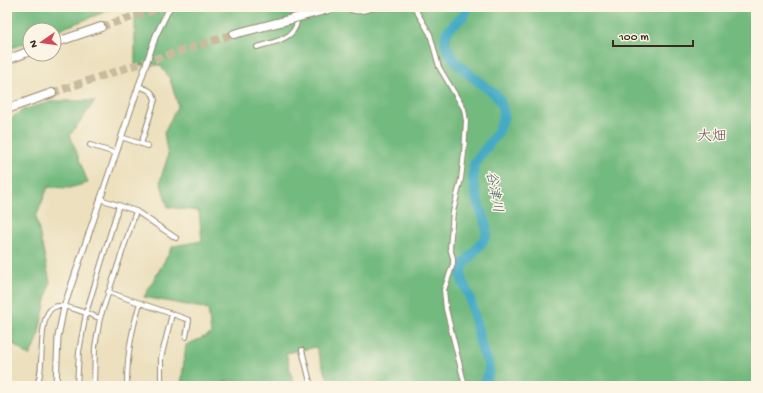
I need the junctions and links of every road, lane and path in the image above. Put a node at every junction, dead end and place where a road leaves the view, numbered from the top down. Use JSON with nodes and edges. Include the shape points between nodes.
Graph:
{"nodes":[{"id":1,"x":170,"y":7,"type":"edge"},
{"id":2,"x":297,"y":7,"type":"edge"},
{"id":3,"x":336,"y":7,"type":"edge"},
{"id":4,"x":346,"y":7,"type":"edge"},
{"id":5,"x":377,"y":7,"type":"edge"},
{"id":6,"x":414,"y":7,"type":"edge"},
{"id":7,"x":101,"y":27,"type":"tunnel mouth"},
{"id":8,"x":234,"y":34,"type":"tunnel mouth"},
{"id":9,"x":62,"y":40,"type":"edge"},
{"id":10,"x":257,"y":47,"type":"dead end"},
{"id":11,"x":22,"y":54,"type":"edge"},
{"id":12,"x":7,"y":60,"type":"edge"},
{"id":13,"x":138,"y":86,"type":"junction"},
{"id":14,"x":52,"y":93,"type":"tunnel mouth"},
{"id":15,"x":7,"y":109,"type":"edge"},
{"id":16,"x":121,"y":137,"type":"junction"},
{"id":17,"x":141,"y":144,"type":"junction"},
{"id":18,"x":90,"y":145,"type":"dead end"},
{"id":19,"x":148,"y":146,"type":"dead end"},
{"id":20,"x":116,"y":153,"type":"junction"},
{"id":21,"x":100,"y":199,"type":"junction"},
{"id":22,"x":120,"y":206,"type":"junction"},
{"id":23,"x":136,"y":211,"type":"junction"},
{"id":24,"x":176,"y":238,"type":"dead end"},
{"id":25,"x":108,"y":292,"type":"junction"},
{"id":26,"x":140,"y":303,"type":"junction"},
{"id":27,"x":64,"y":307,"type":"junction"},
{"id":28,"x":86,"y":313,"type":"junction"},
{"id":29,"x":172,"y":314,"type":"junction"},
{"id":30,"x":100,"y":318,"type":"junction"},
{"id":31,"x":186,"y":337,"type":"dead end"},
{"id":32,"x":302,"y":350,"type":"dead end"},
{"id":33,"x":756,"y":380,"type":"edge"},
{"id":34,"x":36,"y":386,"type":"edge"},
{"id":35,"x":56,"y":386,"type":"edge"},
{"id":36,"x":77,"y":386,"type":"edge"},
{"id":37,"x":94,"y":386,"type":"edge"},
{"id":38,"x":127,"y":386,"type":"edge"},
{"id":39,"x":161,"y":386,"type":"edge"},
{"id":40,"x":311,"y":386,"type":"edge"},
{"id":41,"x":465,"y":386,"type":"edge"},
{"id":42,"x":754,"y":386,"type":"edge"}],
"edges":[{"from":1,"to":13,"type":"street","via":[[156,35]]},
{"from":2,"to":10,"type":"street","via":[[297,24],[290,36]]},
{"from":3,"to":8,"type":"highway","bridge":true},
{"from":4,"to":5,"type":"street","via":[[359,12]]},
{"from":6,"to":41,"type":"street","via":[[430,34],[439,67],[464,109],[466,121],[461,179],[450,239],[453,264],[444,290],[446,309]]},
{"from":7,"to":9,"type":"highway"},
{"from":11,"to":12,"type":"highway"},
{"from":13,"to":16,"type":"street"},
{"from":13,"to":17,"type":"street","via":[[152,91],[156,100]]},
{"from":14,"to":15,"type":"highway"},
{"from":16,"to":17,"type":"street"},
{"from":16,"to":20,"type":"street"},
{"from":17,"to":19,"type":"street"},
{"from":18,"to":20,"type":"street"},
{"from":20,"to":21,"type":"street"},
{"from":21,"to":22,"type":"street"},
{"from":21,"to":27,"type":"street"},
{"from":22,"to":23,"type":"street"},
{"from":22,"to":28,"type":"street"},
{"from":23,"to":24,"type":"street"},
{"from":23,"to":25,"type":"street"},
{"from":25,"to":26,"type":"street"},
{"from":25,"to":30,"type":"street"},
{"from":26,"to":29,"type":"street"},
{"from":26,"to":38,"type":"street","via":[[129,349]]},
{"from":27,"to":28,"type":"street"},
{"from":27,"to":34,"type":"street","via":[[52,308],[44,322],[40,372]]},
{"from":27,"to":35,"type":"street","via":[[58,336]]},
{"from":28,"to":30,"type":"street"},
{"from":28,"to":36,"type":"street","via":[[79,352]]},
{"from":29,"to":31,"type":"street","via":[[189,320]]},
{"from":29,"to":39,"type":"street","via":[[161,358]]},
{"from":30,"to":37,"type":"street","via":[[95,347]]},
{"from":32,"to":40,"type":"street"},
{"from":33,"to":42,"type":"street"}]}
